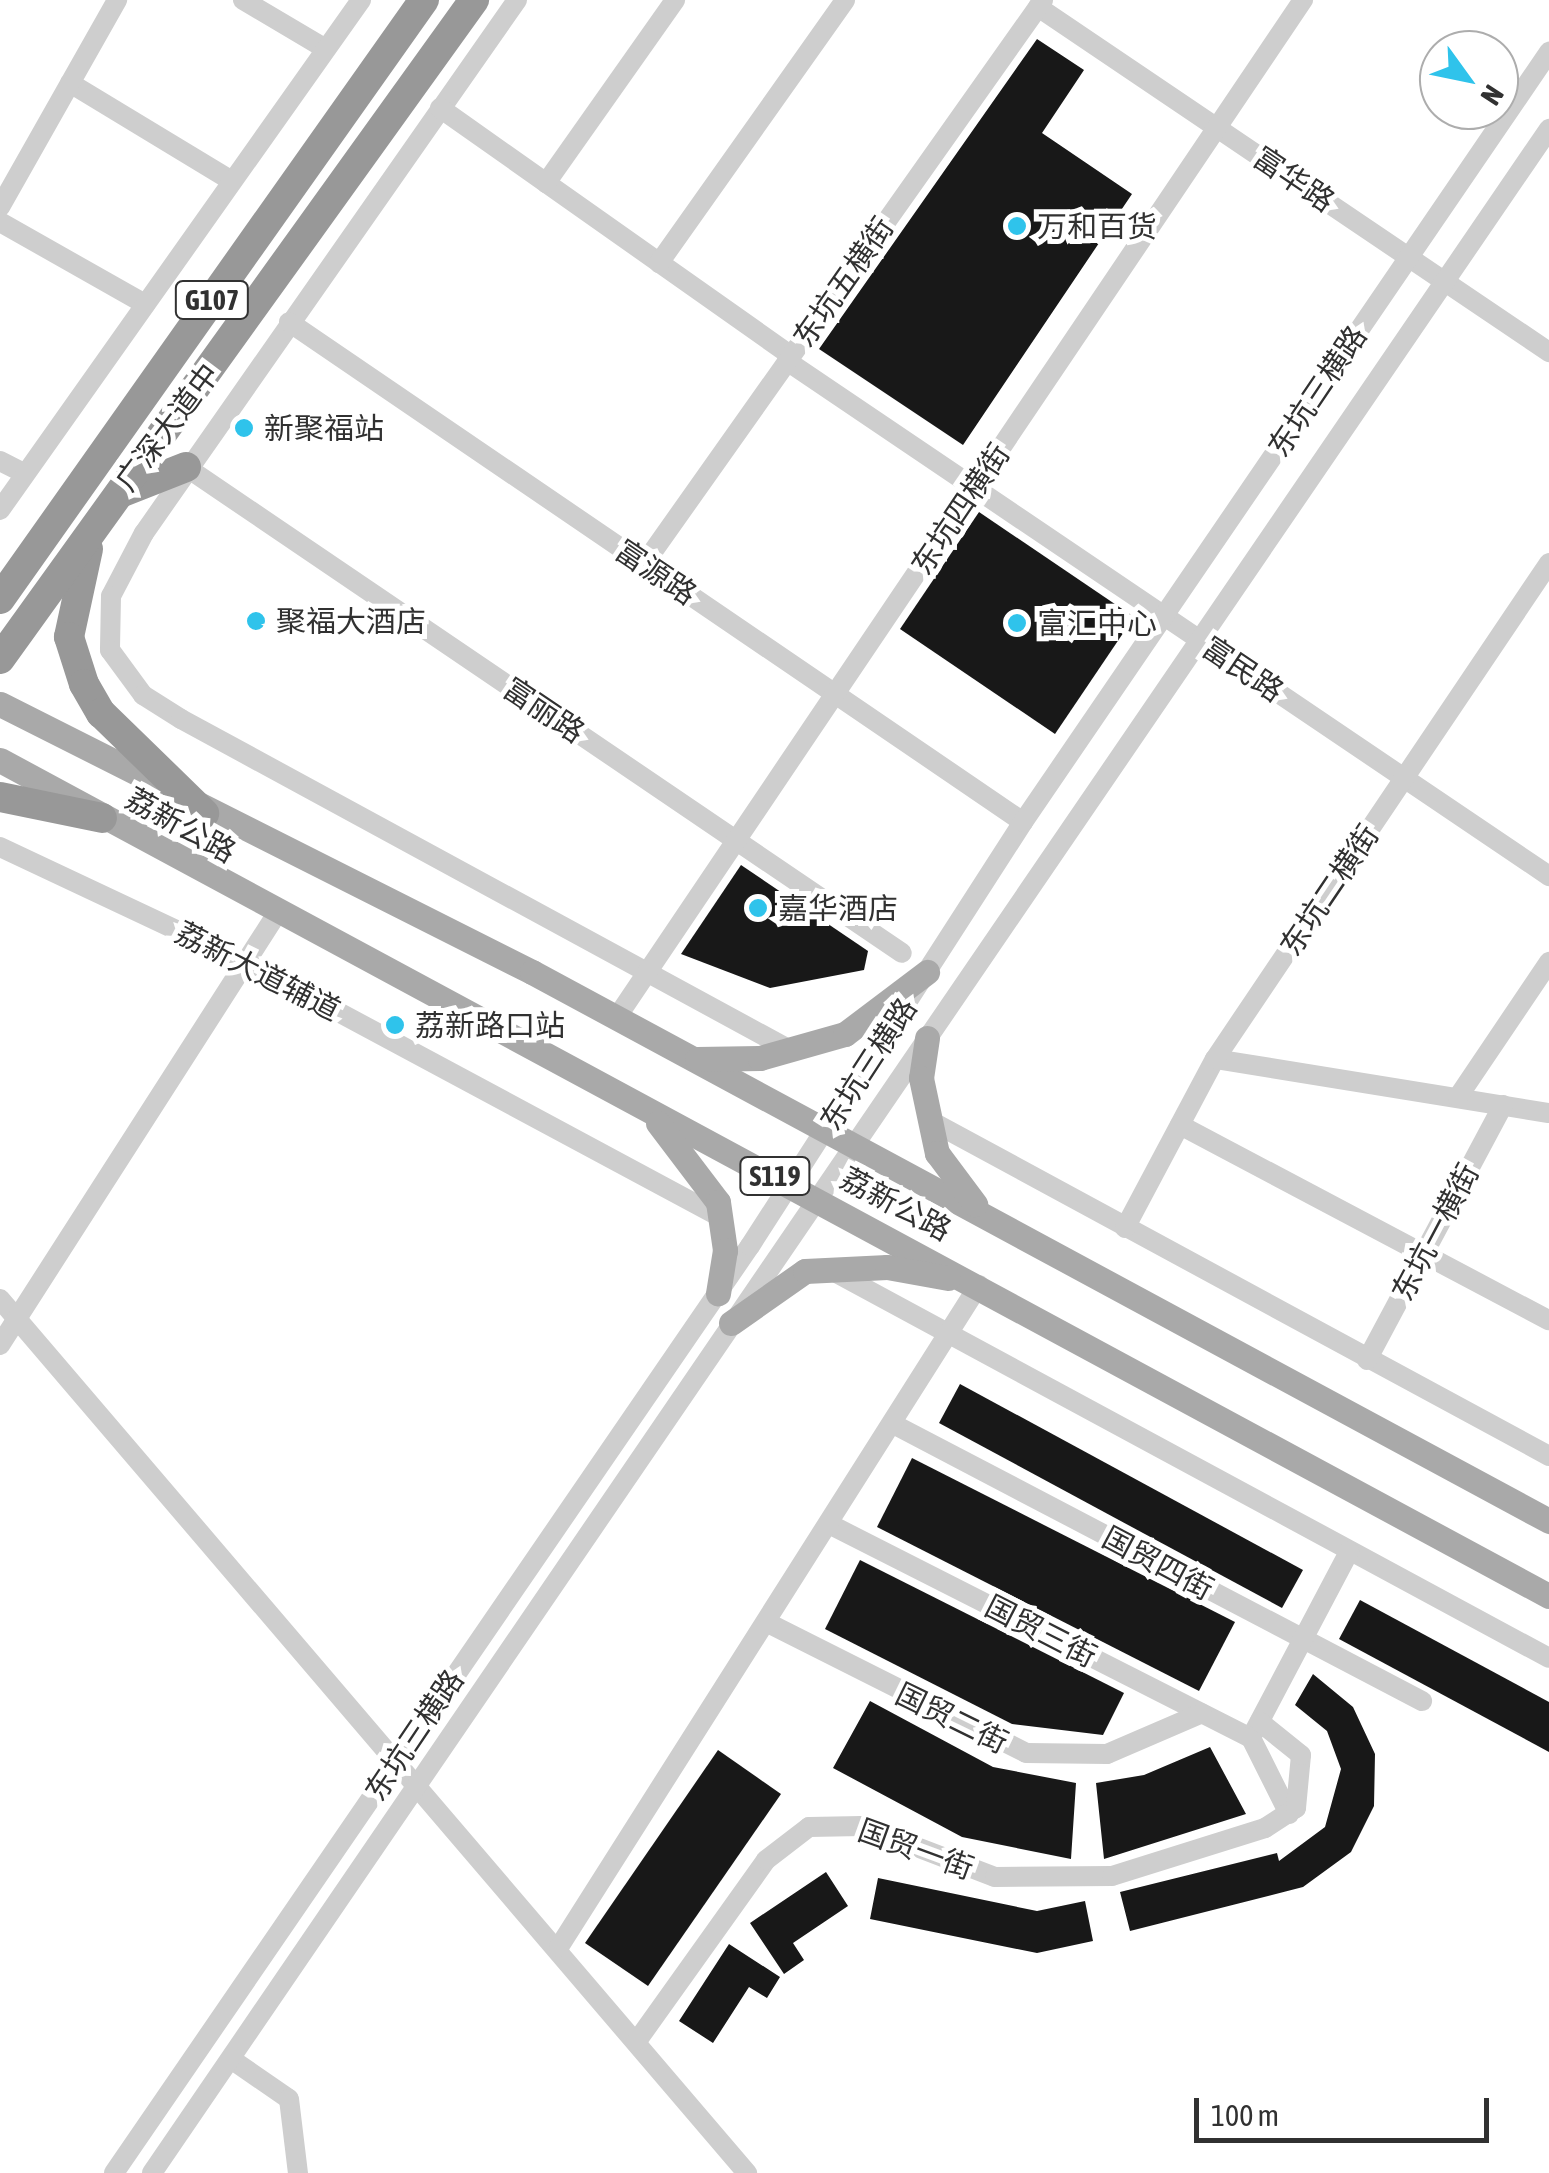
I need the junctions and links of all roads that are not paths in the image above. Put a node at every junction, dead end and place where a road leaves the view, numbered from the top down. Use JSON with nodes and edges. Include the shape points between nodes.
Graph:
{"nodes":[{"id":1,"x":117,"y":0,"type":"edge"},
{"id":2,"x":243,"y":0,"type":"edge"},
{"id":3,"x":361,"y":0,"type":"edge"},
{"id":4,"x":424,"y":0,"type":"edge"},
{"id":5,"x":474,"y":0,"type":"edge"},
{"id":6,"x":516,"y":0,"type":"edge"},
{"id":7,"x":675,"y":0,"type":"edge"},
{"id":8,"x":844,"y":0,"type":"edge"},
{"id":9,"x":1303,"y":0,"type":"edge"},
{"id":10,"x":1040,"y":4,"type":"edge"},
{"id":11,"x":326,"y":49,"type":"junction"},
{"id":12,"x":1549,"y":52,"type":"edge"},
{"id":13,"x":70,"y":83,"type":"junction"},
{"id":14,"x":440,"y":108,"type":"junction"},
{"id":15,"x":1217,"y":128,"type":"junction"},
{"id":16,"x":1549,"y":129,"type":"edge"},
{"id":17,"x":232,"y":181,"type":"junction"},
{"id":18,"x":546,"y":183,"type":"junction"},
{"id":19,"x":0,"y":207,"type":"edge"},
{"id":20,"x":0,"y":222,"type":"edge"},
{"id":21,"x":1409,"y":256,"type":"junction"},
{"id":22,"x":659,"y":262,"type":"junction"},
{"id":23,"x":1445,"y":281,"type":"junction"},
{"id":24,"x":145,"y":304,"type":"junction"},
{"id":25,"x":288,"y":322,"type":"junction"},
{"id":26,"x":1549,"y":352,"type":"edge"},
{"id":27,"x":789,"y":358,"type":"junction"},
{"id":28,"x":0,"y":461,"type":"edge"},
{"id":29,"x":186,"y":467,"type":"junction"},
{"id":30,"x":25,"y":474,"type":"junction"},
{"id":31,"x":974,"y":487,"type":"junction"},
{"id":32,"x":118,"y":494,"type":"junction"},
{"id":33,"x":0,"y":510,"type":"edge"},
{"id":34,"x":95,"y":525,"type":"junction"},
{"id":35,"x":1549,"y":563,"type":"edge"},
{"id":36,"x":644,"y":564,"type":"junction"},
{"id":37,"x":0,"y":599,"type":"edge"},
{"id":38,"x":1164,"y":615,"type":"junction"},
{"id":39,"x":1200,"y":640,"type":"junction"},
{"id":40,"x":0,"y":659,"type":"edge"},
{"id":41,"x":835,"y":694,"type":"junction"},
{"id":42,"x":0,"y":704,"type":"edge"},
{"id":43,"x":0,"y":760,"type":"edge"},
{"id":44,"x":1404,"y":778,"type":"junction"},
{"id":45,"x":0,"y":797,"type":"edge"},
{"id":46,"x":204,"y":813,"type":"junction"},
{"id":47,"x":102,"y":818,"type":"junction"},
{"id":48,"x":1023,"y":822,"type":"junction"},
{"id":49,"x":736,"y":841,"type":"junction"},
{"id":50,"x":0,"y":847,"type":"edge"},
{"id":51,"x":1549,"y":876,"type":"edge"},
{"id":52,"x":276,"y":915,"type":"junction"},
{"id":53,"x":902,"y":953,"type":"dead end"},
{"id":54,"x":1549,"y":962,"type":"edge"},
{"id":55,"x":247,"y":964,"type":"junction"},
{"id":56,"x":648,"y":972,"type":"junction"},
{"id":57,"x":927,"y":972,"type":"junction"},
{"id":58,"x":617,"y":1018,"type":"junction"},
{"id":59,"x":927,"y":1038,"type":"junction"},
{"id":60,"x":792,"y":1052,"type":"junction"},
{"id":61,"x":690,"y":1059,"type":"junction"},
{"id":62,"x":1215,"y":1059,"type":"junction"},
{"id":63,"x":1458,"y":1096,"type":"junction"},
{"id":64,"x":1503,"y":1104,"type":"junction"},
{"id":65,"x":644,"y":1109,"type":"junction"},
{"id":66,"x":1549,"y":1113,"type":"edge"},
{"id":67,"x":928,"y":1120,"type":"junction"},
{"id":68,"x":1180,"y":1125,"type":"junction"},
{"id":69,"x":822,"y":1134,"type":"junction"},
{"id":70,"x":852,"y":1150,"type":"junction"},
{"id":71,"x":790,"y":1184,"type":"junction"},
{"id":72,"x":816,"y":1198,"type":"junction"},
{"id":73,"x":722,"y":1218,"type":"junction"},
{"id":74,"x":989,"y":1219,"type":"junction"},
{"id":75,"x":1125,"y":1228,"type":"junction"},
{"id":76,"x":1423,"y":1254,"type":"junction"},
{"id":77,"x":828,"y":1268,"type":"junction"},
{"id":78,"x":979,"y":1284,"type":"junction"},
{"id":79,"x":718,"y":1293,"type":"junction"},
{"id":80,"x":0,"y":1299,"type":"edge"},
{"id":81,"x":17,"y":1318,"type":"junction"},
{"id":82,"x":1549,"y":1320,"type":"edge"},
{"id":83,"x":731,"y":1322,"type":"junction"},
{"id":84,"x":950,"y":1338,"type":"junction"},
{"id":85,"x":0,"y":1345,"type":"edge"},
{"id":86,"x":1366,"y":1360,"type":"junction"},
{"id":87,"x":895,"y":1424,"type":"junction"},
{"id":88,"x":1549,"y":1456,"type":"edge"},
{"id":89,"x":1549,"y":1520,"type":"edge"},
{"id":90,"x":831,"y":1524,"type":"junction"},
{"id":91,"x":1349,"y":1552,"type":"junction"},
{"id":92,"x":1549,"y":1596,"type":"edge"},
{"id":93,"x":768,"y":1623,"type":"junction"},
{"id":94,"x":1303,"y":1639,"type":"junction"},
{"id":95,"x":1549,"y":1658,"type":"edge"},
{"id":96,"x":1422,"y":1701,"type":"dead end"},
{"id":97,"x":1202,"y":1713,"type":"junction"},
{"id":98,"x":1256,"y":1730,"type":"junction"},
{"id":99,"x":398,"y":1758,"type":"junction"},
{"id":100,"x":422,"y":1785,"type":"junction"},
{"id":101,"x":1289,"y":1814,"type":"junction"},
{"id":102,"x":559,"y":1948,"type":"junction"},
{"id":103,"x":637,"y":2041,"type":"junction"},
{"id":104,"x":230,"y":2059,"type":"junction"},
{"id":105,"x":114,"y":2173,"type":"edge"},
{"id":106,"x":152,"y":2173,"type":"edge"},
{"id":107,"x":298,"y":2173,"type":"edge"},
{"id":108,"x":747,"y":2173,"type":"edge"}],
"edges":[{"from":1,"to":13,"type":"street"},
{"from":2,"to":11,"type":"street"},
{"from":3,"to":11,"type":"street"},
{"from":4,"to":37,"type":"highway","name":"广深大道中","number":"G107"},
{"from":5,"to":32,"type":"highway","name":"广深大道中","number":"G107"},
{"from":6,"to":14,"type":"street"},
{"from":7,"to":18,"type":"street"},
{"from":8,"to":22,"type":"street"},
{"from":9,"to":15,"type":"street","name":"东坑四横街"},
{"from":10,"to":15,"type":"street","name":"富华路"},
{"from":10,"to":27,"type":"street","name":"东坑五横街"},
{"from":11,"to":17,"type":"street"},
{"from":12,"to":21,"type":"street","name":"东坑三横路"},
{"from":13,"to":17,"type":"street"},
{"from":13,"to":19,"type":"street"},
{"from":14,"to":18,"type":"street","name":"富民路"},
{"from":14,"to":25,"type":"street"},
{"from":15,"to":21,"type":"street","name":"富华路"},
{"from":15,"to":31,"type":"street","name":"东坑四横街"},
{"from":16,"to":23,"type":"street","name":"东坑三横路"},
{"from":17,"to":24,"type":"street"},
{"from":18,"to":22,"type":"street","name":"富民路"},
{"from":20,"to":24,"type":"street"},
{"from":21,"to":23,"type":"street","name":"富华路"},
{"from":21,"to":38,"type":"street","name":"东坑三横路"},
{"from":22,"to":27,"type":"street","name":"富民路"},
{"from":23,"to":26,"type":"street","name":"富华路"},
{"from":23,"to":39,"type":"street","name":"东坑三横路"},
{"from":24,"to":30,"type":"street"},
{"from":25,"to":29,"type":"street"},
{"from":25,"to":36,"type":"street","name":"富源路"},
{"from":27,"to":31,"type":"street","name":"富民路"},
{"from":27,"to":36,"type":"street","name":"东坑五横街"},
{"from":28,"to":30,"type":"street"},
{"from":29,"to":32,"type":"highway"},
{"from":29,"to":49,"type":"street","name":"富丽路"},
{"from":29,"to":56,"type":"street","via":[[121,570],[106,625],[110,650],[143,695]]},
{"from":30,"to":33,"type":"street"},
{"from":31,"to":38,"type":"street","name":"富民路"},
{"from":31,"to":41,"type":"street","name":"东坑四横街"},
{"from":32,"to":34,"type":"highway","name":"广深大道中","number":"G107"},
{"from":34,"to":40,"type":"highway","name":"广深大道中","number":"G107"},
{"from":34,"to":46,"type":"highway","via":[[72,606],[72,657],[101,714]]},
{"from":35,"to":44,"type":"street","name":"东坑二横街"},
{"from":36,"to":41,"type":"street","name":"富源路"},
{"from":38,"to":39,"type":"street","name":"富民路"},
{"from":38,"to":48,"type":"street","name":"东坑三横路"},
{"from":39,"to":44,"type":"street","name":"富民路"},
{"from":39,"to":59,"type":"street","name":"东坑三横路"},
{"from":41,"to":48,"type":"street","name":"富源路"},
{"from":41,"to":49,"type":"street","name":"东坑四横街"},
{"from":42,"to":46,"type":"main road","name":"荔新公路","number":"S119"},
{"from":43,"to":47,"type":"main road","name":"荔新公路","number":"S119"},
{"from":44,"to":51,"type":"street","name":"富民路"},
{"from":44,"to":62,"type":"street","name":"东坑二横街"},
{"from":45,"to":47,"type":"highway"},
{"from":46,"to":58,"type":"main road","name":"荔新公路","number":"S119","via":[[326,865]]},
{"from":47,"to":52,"type":"main road","name":"荔新公路","number":"S119"},
{"from":48,"to":57,"type":"street","name":"东坑三横路"},
{"from":49,"to":53,"type":"street","name":"富丽路"},
{"from":49,"to":56,"type":"street","name":"东坑四横街"},
{"from":50,"to":55,"type":"street","name":"荔新大道辅道"},
{"from":52,"to":55,"type":"street"},
{"from":52,"to":65,"type":"main road","name":"荔新公路","number":"S119"},
{"from":54,"to":63,"type":"street"},
{"from":55,"to":73,"type":"street","name":"荔新大道辅道"},
{"from":55,"to":81,"type":"street"},
{"from":56,"to":58,"type":"street","name":"东坑四横街"},
{"from":56,"to":60,"type":"street"},
{"from":57,"to":60,"type":"main road","via":[[878,1018]]},
{"from":57,"to":69,"type":"street","name":"东坑三横路"},
{"from":58,"to":61,"type":"main road","name":"荔新公路","number":"S119"},
{"from":59,"to":67,"type":"main road"},
{"from":59,"to":70,"type":"street","name":"东坑三横路"},
{"from":60,"to":61,"type":"main road"},
{"from":61,"to":69,"type":"main road","name":"荔新公路","number":"S119"},
{"from":62,"to":63,"type":"street"},
{"from":62,"to":68,"type":"street","name":"东坑二横街"},
{"from":63,"to":64,"type":"street"},
{"from":64,"to":66,"type":"street"},
{"from":64,"to":76,"type":"street","name":"东坑一横街"},
{"from":65,"to":71,"type":"main road","name":"荔新公路","number":"S119"},
{"from":65,"to":73,"type":"main road","via":[[707,1180]]},
{"from":67,"to":74,"type":"main road","via":[[952,1179]]},
{"from":67,"to":75,"type":"street"},
{"from":68,"to":75,"type":"street","name":"东坑二横街"},
{"from":68,"to":76,"type":"street"},
{"from":69,"to":70,"type":"main road","name":"荔新公路","number":"S119"},
{"from":69,"to":71,"type":"street","name":"东坑三横路"},
{"from":70,"to":72,"type":"street","name":"东坑三横路"},
{"from":70,"to":74,"type":"main road","name":"荔新公路","number":"S119"},
{"from":71,"to":72,"type":"main road","name":"荔新公路","number":"S119"},
{"from":71,"to":79,"type":"street","name":"东坑三横路"},
{"from":72,"to":78,"type":"main road","name":"荔新公路","number":"S119"},
{"from":72,"to":83,"type":"street","name":"东坑三横路"},
{"from":73,"to":79,"type":"main road"},
{"from":74,"to":89,"type":"main road","name":"荔新公路","number":"S119"},
{"from":75,"to":86,"type":"street"},
{"from":76,"to":82,"type":"street"},
{"from":76,"to":86,"type":"street","name":"东坑一横街"},
{"from":77,"to":78,"type":"main road","via":[[887,1267]]},
{"from":77,"to":83,"type":"main road","via":[[778,1284]]},
{"from":77,"to":84,"type":"street"},
{"from":78,"to":84,"type":"street"},
{"from":78,"to":92,"type":"main road","name":"荔新公路","number":"S119"},
{"from":79,"to":99,"type":"street","name":"东坑三横路"},
{"from":80,"to":81,"type":"street"},
{"from":81,"to":85,"type":"street"},
{"from":81,"to":99,"type":"street"},
{"from":83,"to":100,"type":"street","name":"东坑三横路"},
{"from":84,"to":87,"type":"street"},
{"from":84,"to":91,"type":"street"},
{"from":86,"to":88,"type":"street"},
{"from":87,"to":90,"type":"street"},
{"from":87,"to":94,"type":"street","name":"国贸四街"},
{"from":90,"to":93,"type":"street"},
{"from":90,"to":97,"type":"street","name":"国贸三街"},
{"from":91,"to":94,"type":"street"},
{"from":91,"to":95,"type":"street"},
{"from":93,"to":97,"type":"street","name":"国贸二街","via":[[1026,1753],[1107,1754]]},
{"from":93,"to":102,"type":"street"},
{"from":94,"to":96,"type":"street","name":"国贸四街"},
{"from":94,"to":98,"type":"street"},
{"from":97,"to":98,"type":"street","name":"国贸三街"},
{"from":98,"to":101,"type":"street"},
{"from":98,"to":101,"type":"street","via":[[1301,1755],[1304,1791]]},
{"from":99,"to":100,"type":"street"},
{"from":99,"to":105,"type":"street","name":"东坑三横路"},
{"from":100,"to":102,"type":"street"},
{"from":100,"to":104,"type":"street","name":"东坑三横路"},
{"from":101,"to":103,"type":"street","name":"国贸一街","via":[[1112,1876],[1054,1882],[967,1870],[862,1826],[808,1828],[766,1860]]},
{"from":102,"to":103,"type":"street"},
{"from":103,"to":108,"type":"street"},
{"from":104,"to":106,"type":"street","name":"东坑三横路"},
{"from":104,"to":107,"type":"street","via":[[289,2100]]}]}
